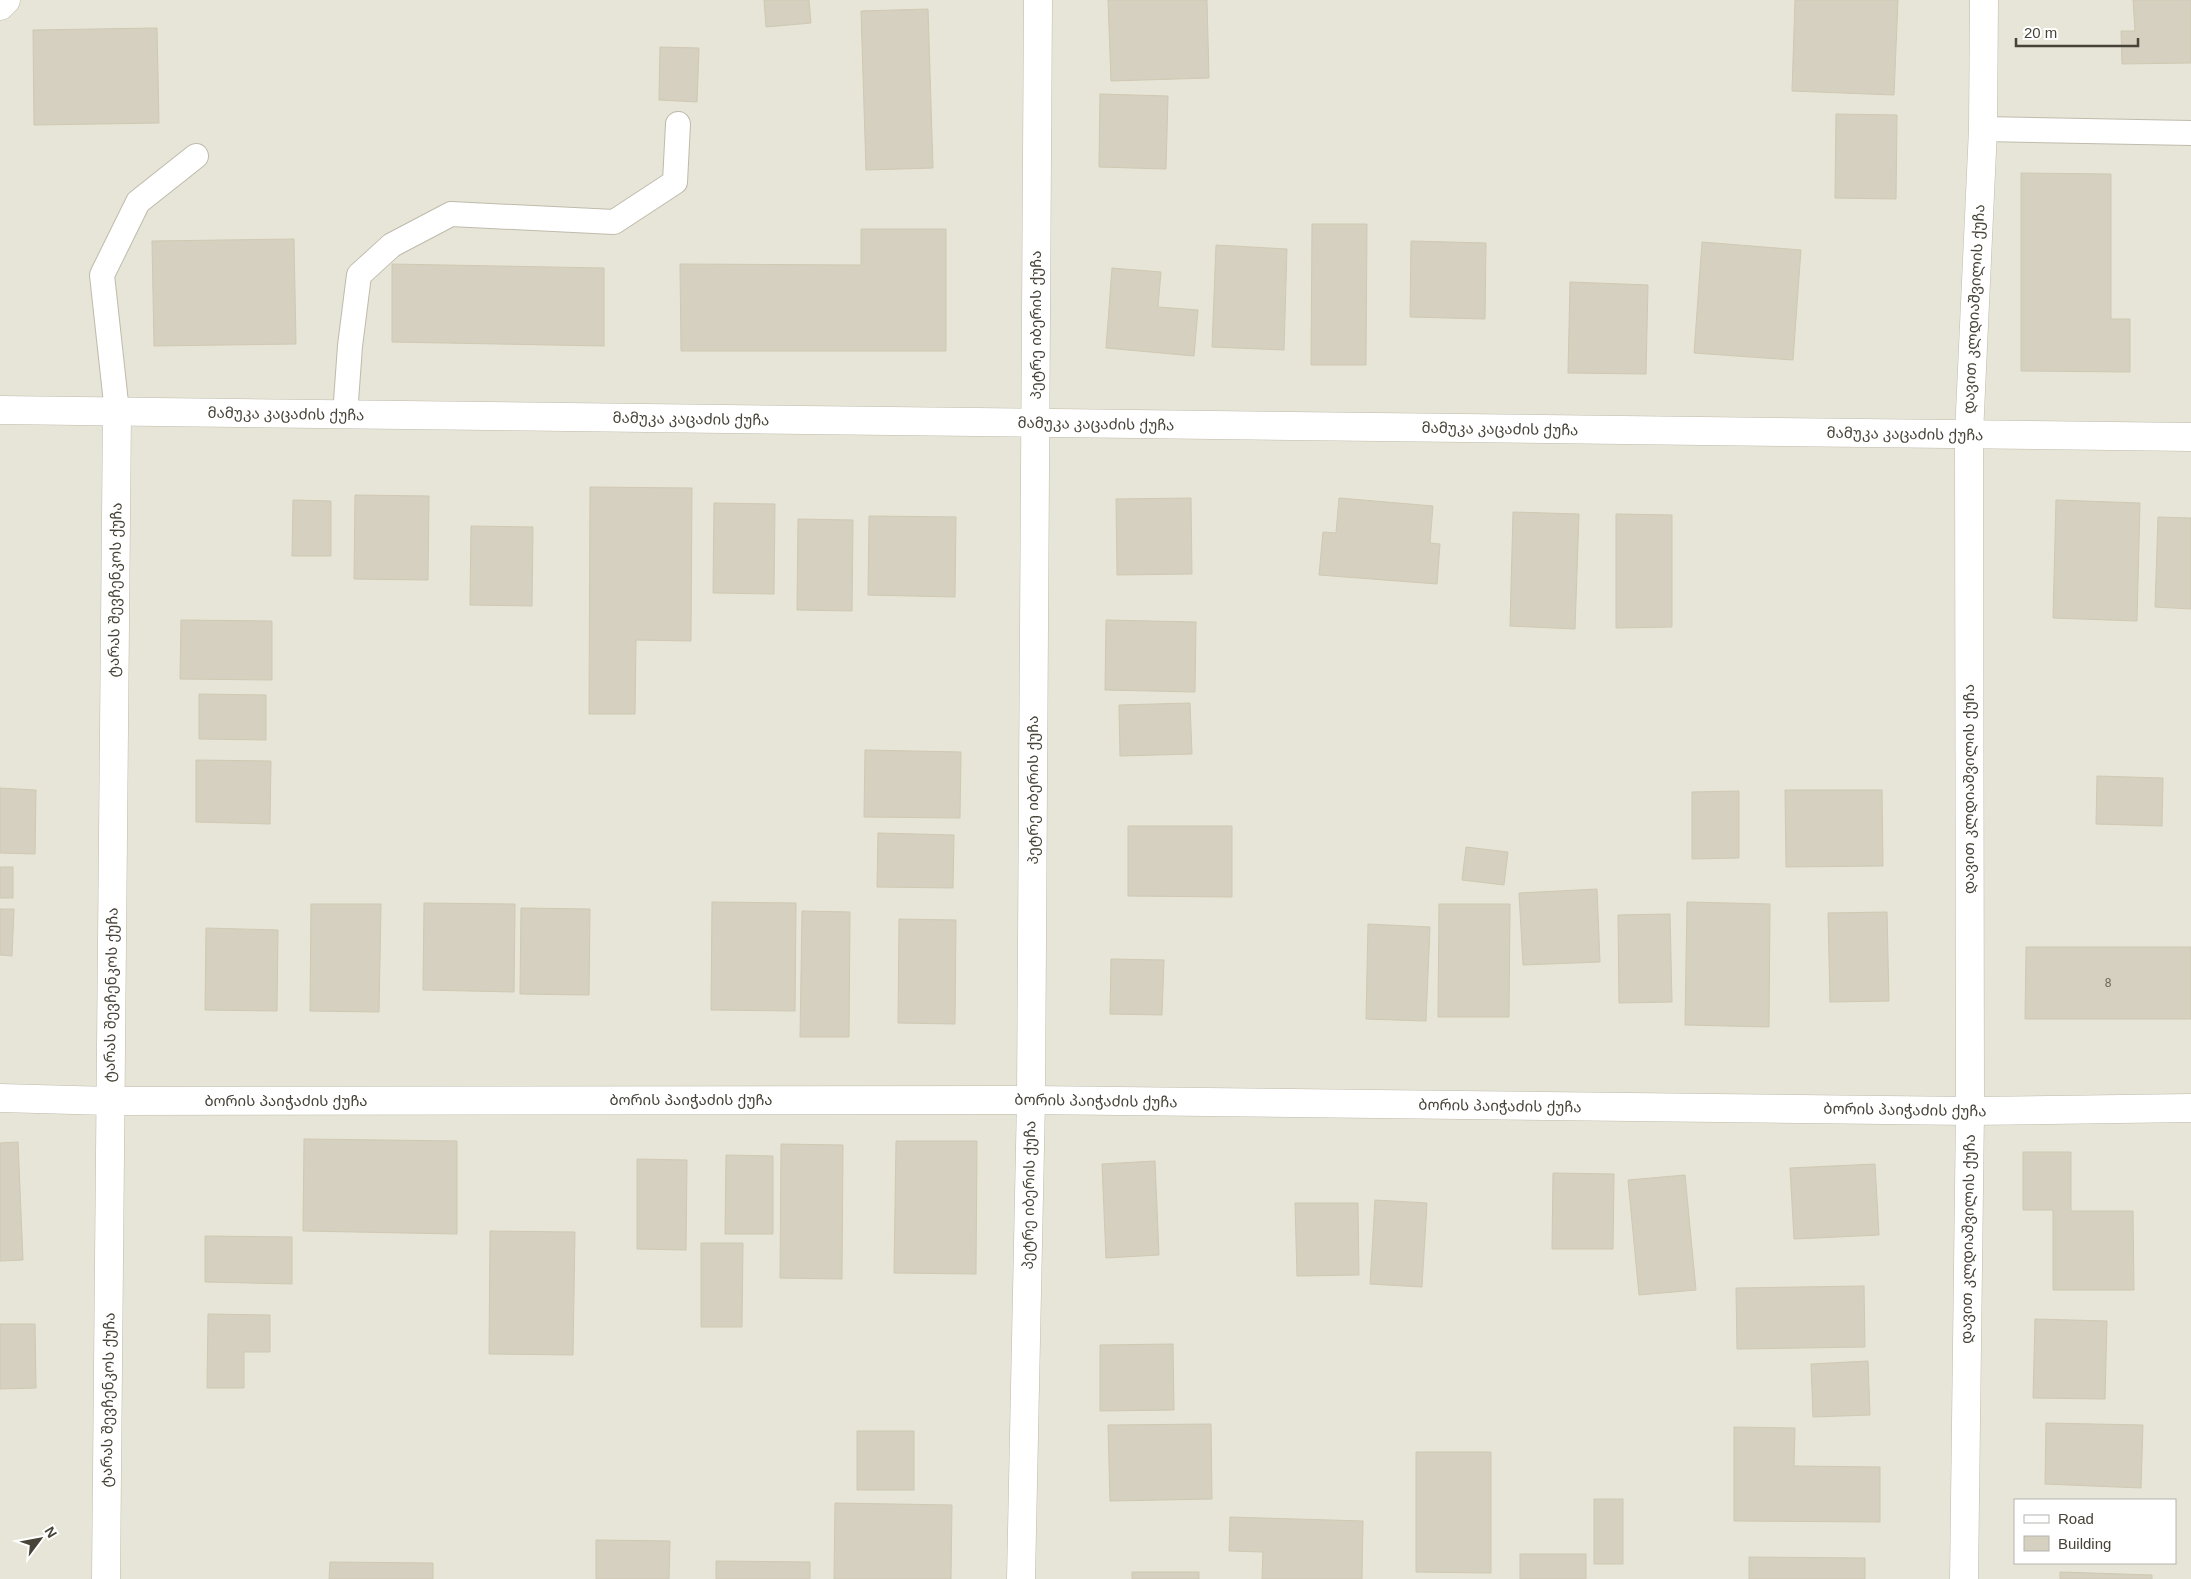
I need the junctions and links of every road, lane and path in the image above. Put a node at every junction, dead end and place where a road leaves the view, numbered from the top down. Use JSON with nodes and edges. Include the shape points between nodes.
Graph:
{"nodes":[{"id":1,"x":6,"y":0,"type":"edge"},
{"id":2,"x":1038,"y":0,"type":"edge"},
{"id":3,"x":1984,"y":0,"type":"edge"},
{"id":4,"x":0,"y":6,"type":"edge"},
{"id":5,"x":678,"y":124,"type":"dead end"},
{"id":6,"x":1983,"y":129,"type":"junction"},
{"id":7,"x":2191,"y":133,"type":"edge"},
{"id":8,"x":196,"y":156,"type":"dead end"},
{"id":9,"x":0,"y":410,"type":"edge"},
{"id":10,"x":117,"y":412,"type":"junction"},
{"id":11,"x":345,"y":415,"type":"junction"},
{"id":12,"x":1036,"y":423,"type":"junction"},
{"id":13,"x":1969,"y":434,"type":"junction"},
{"id":14,"x":2191,"y":438,"type":"edge"},
{"id":15,"x":0,"y":1098,"type":"edge"},
{"id":16,"x":1032,"y":1100,"type":"junction"},
{"id":17,"x":110,"y":1101,"type":"junction"},
{"id":18,"x":2191,"y":1108,"type":"edge"},
{"id":19,"x":1970,"y":1111,"type":"junction"},
{"id":20,"x":106,"y":1579,"type":"edge"},
{"id":21,"x":1021,"y":1579,"type":"edge"},
{"id":22,"x":1964,"y":1579,"type":"edge"}],
"edges":[{"from":1,"to":4,"type":"street"},
{"from":2,"to":12,"type":"street","name":"პეტრე იბერის ქუჩა"},
{"from":3,"to":6,"type":"street","name":"დავით კლდიაშვილის ქუჩა"},
{"from":5,"to":11,"type":"lane","via":[[675,182],[614,222],[452,214],[392,245],[359,274]]},
{"from":6,"to":7,"type":"lane"},
{"from":6,"to":13,"type":"street","name":"დავით კლდიაშვილის ქუჩა"},
{"from":8,"to":10,"type":"lane","via":[[138,202],[102,275]]},
{"from":9,"to":10,"type":"street","name":"მამუკა კაცაძის ქუჩა"},
{"from":10,"to":11,"type":"street","name":"მამუკა კაცაძის ქუჩა"},
{"from":10,"to":17,"type":"street","name":"ტარას შევჩენკოს ქუჩა"},
{"from":11,"to":12,"type":"street","name":"მამუკა კაცაძის ქუჩა"},
{"from":12,"to":13,"type":"street","name":"მამუკა კაცაძის ქუჩა"},
{"from":12,"to":16,"type":"street","name":"პეტრე იბერის ქუჩა"},
{"from":13,"to":14,"type":"street","name":"მამუკა კაცაძის ქუჩა"},
{"from":13,"to":19,"type":"street","name":"დავით კლდიაშვილის ქუჩა"},
{"from":15,"to":17,"type":"street","name":"ბორის პაიჭაძის ქუჩა"},
{"from":16,"to":17,"type":"street","name":"ბორის პაიჭაძის ქუჩა"},
{"from":16,"to":19,"type":"street","name":"ბორის პაიჭაძის ქუჩა"},
{"from":16,"to":21,"type":"street","name":"პეტრე იბერის ქუჩა"},
{"from":17,"to":20,"type":"street","name":"ტარას შევჩენკოს ქუჩა"},
{"from":18,"to":19,"type":"street","name":"ბორის პაიჭაძის ქუჩა"},
{"from":19,"to":22,"type":"street","name":"დავით კლდიაშვილის ქუჩა"}]}
